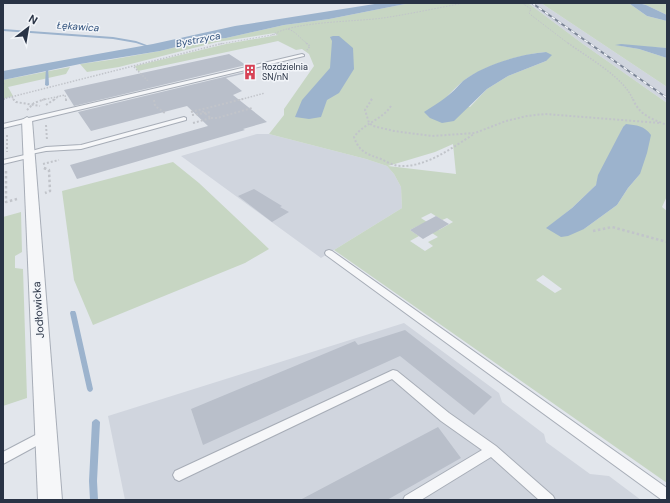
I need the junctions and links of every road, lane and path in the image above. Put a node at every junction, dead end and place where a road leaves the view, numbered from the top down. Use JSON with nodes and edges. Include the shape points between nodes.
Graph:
{"nodes":[{"id":1,"x":464,"y":3,"type":"edge"},
{"id":2,"x":522,"y":3,"type":"edge"},
{"id":3,"x":298,"y":27,"type":"junction"},
{"id":4,"x":288,"y":29,"type":"junction"},
{"id":5,"x":293,"y":31,"type":"junction"},
{"id":6,"x":278,"y":34,"type":"dead end"},
{"id":7,"x":270,"y":36,"type":"junction"},
{"id":8,"x":303,"y":53,"type":"joint"},
{"id":9,"x":133,"y":66,"type":"junction"},
{"id":10,"x":159,"y":89,"type":"junction"},
{"id":11,"x":265,"y":93,"type":"dead end"},
{"id":12,"x":65,"y":95,"type":"dead end"},
{"id":13,"x":59,"y":96,"type":"junction"},
{"id":14,"x":372,"y":98,"type":"dead end"},
{"id":15,"x":3,"y":99,"type":"edge"},
{"id":16,"x":206,"y":103,"type":"dead end"},
{"id":17,"x":391,"y":106,"type":"dead end"},
{"id":18,"x":210,"y":107,"type":"junction"},
{"id":19,"x":252,"y":108,"type":"dead end"},
{"id":20,"x":210,"y":112,"type":"dead end"},
{"id":21,"x":169,"y":114,"type":"dead end"},
{"id":22,"x":46,"y":116,"type":"junction"},
{"id":23,"x":186,"y":116,"type":"junction"},
{"id":24,"x":211,"y":118,"type":"dead end"},
{"id":25,"x":27,"y":120,"type":"junction"},
{"id":26,"x":369,"y":123,"type":"junction"},
{"id":27,"x":660,"y":123,"type":"junction"},
{"id":28,"x":667,"y":125,"type":"edge"},
{"id":29,"x":3,"y":126,"type":"edge"},
{"id":30,"x":475,"y":133,"type":"junction"},
{"id":31,"x":47,"y":142,"type":"dead end"},
{"id":32,"x":30,"y":155,"type":"junction"},
{"id":33,"x":3,"y":162,"type":"edge"},
{"id":34,"x":593,"y":231,"type":"dead end"},
{"id":35,"x":667,"y":242,"type":"edge"},
{"id":36,"x":329,"y":253,"type":"dead end"},
{"id":37,"x":45,"y":434,"type":"junction"},
{"id":38,"x":492,"y":450,"type":"junction"},
{"id":39,"x":3,"y":458,"type":"edge"},
{"id":40,"x":179,"y":475,"type":"dead end"},
{"id":41,"x":667,"y":496,"type":"edge"},
{"id":42,"x":50,"y":500,"type":"edge"},
{"id":43,"x":408,"y":500,"type":"edge"},
{"id":44,"x":549,"y":500,"type":"edge"}],
"edges":[{"from":1,"to":3,"type":"path","via":[[383,18]]},
{"from":2,"to":27,"type":"path","via":[[529,7],[529,13],[546,28],[616,78],[630,94],[636,107]]},
{"from":3,"to":4,"type":"path"},
{"from":3,"to":5,"type":"path"},
{"from":4,"to":5,"type":"path"},
{"from":4,"to":7,"type":"path"},
{"from":5,"to":8,"type":"path","via":[[310,46]]},
{"from":6,"to":7,"type":"path"},
{"from":7,"to":9,"type":"path","via":[[226,43]]},
{"from":8,"to":10,"type":"lane"},
{"from":9,"to":10,"type":"path","via":[[143,78]]},
{"from":9,"to":15,"type":"path"},
{"from":10,"to":21,"type":"path","via":[[163,94],[155,96],[154,103],[159,110]]},
{"from":10,"to":22,"type":"lane"},
{"from":11,"to":18,"type":"path"},
{"from":12,"to":13,"type":"path"},
{"from":13,"to":22,"type":"path","via":[[45,106]]},
{"from":13,"to":25,"type":"path","via":[[30,105]]},
{"from":14,"to":26,"type":"path","via":[[365,110]]},
{"from":16,"to":18,"type":"path"},
{"from":17,"to":26,"type":"path","via":[[386,113]]},
{"from":18,"to":23,"type":"path"},
{"from":19,"to":24,"type":"path"},
{"from":20,"to":23,"type":"path"},
{"from":22,"to":25,"type":"lane"},
{"from":22,"to":31,"type":"path"},
{"from":23,"to":32,"type":"lane","via":[[81,147],[46,150]]},
{"from":25,"to":29,"type":"lane"},
{"from":25,"to":32,"type":"street","name":"Jodłowicka"},
{"from":26,"to":30,"type":"path","via":[[388,130],[432,136]]},
{"from":26,"to":30,"type":"path","via":[[354,137],[357,148],[364,154],[399,166],[420,163]]},
{"from":27,"to":28,"type":"path"},
{"from":27,"to":30,"type":"path","via":[[545,114],[506,121]]},
{"from":32,"to":33,"type":"lane"},
{"from":32,"to":37,"type":"street","name":"Jodłowicka","via":[[30,193]]},
{"from":34,"to":35,"type":"path","via":[[612,227]]},
{"from":36,"to":41,"type":"lane"},
{"from":37,"to":39,"type":"lane"},
{"from":37,"to":42,"type":"street","name":"Jodłowicka"},
{"from":38,"to":40,"type":"lane","via":[[445,417],[393,374]]},
{"from":38,"to":43,"type":"lane"},
{"from":38,"to":44,"type":"lane"}]}
